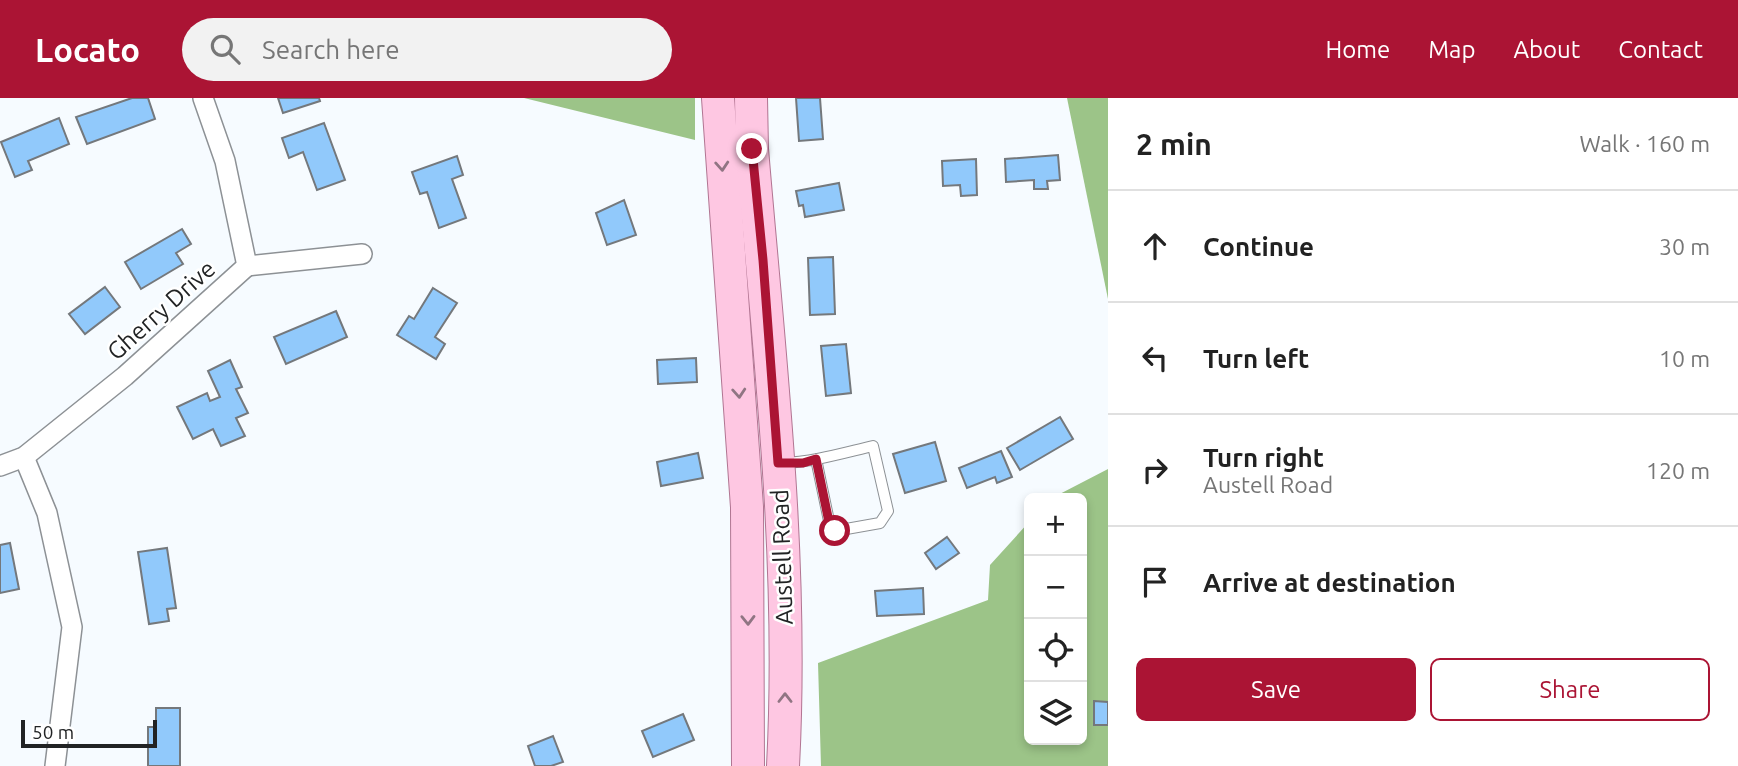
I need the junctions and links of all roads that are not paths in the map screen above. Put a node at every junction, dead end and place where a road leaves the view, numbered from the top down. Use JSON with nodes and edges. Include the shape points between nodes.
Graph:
{"nodes":[{"id":1,"x":203,"y":98,"type":"edge"},
{"id":2,"x":718,"y":98,"type":"edge"},
{"id":3,"x":751,"y":98,"type":"edge"},
{"id":4,"x":362,"y":254,"type":"dead end"},
{"id":5,"x":247,"y":266,"type":"junction"},
{"id":6,"x":24,"y":457,"type":"junction"},
{"id":7,"x":816,"y":459,"type":"junction"},
{"id":8,"x":778,"y":463,"type":"junction"},
{"id":9,"x":0,"y":466,"type":"edge"},
{"id":10,"x":55,"y":766,"type":"edge"},
{"id":11,"x":748,"y":766,"type":"edge"},
{"id":12,"x":783,"y":766,"type":"edge"}],
"edges":[{"from":1,"to":5,"type":"street","name":"Gherry Drive","via":[[225,161]]},
{"from":2,"to":11,"type":"main road","name":"Austell Road","one_way":true,"via":[[747,507]]},
{"from":3,"to":8,"type":"main road","name":"Austell Road"},
{"from":4,"to":5,"type":"street"},
{"from":5,"to":6,"type":"street","name":"Gherry Drive","via":[[125,376]]},
{"from":6,"to":9,"type":"street","name":"Gherry Drive"},
{"from":6,"to":10,"type":"street","via":[[47,513],[72,627]]},
{"from":7,"to":7,"type":"lane","via":[[873,446],[888,511],[880,523],[835,531],[829,522]]},
{"from":7,"to":8,"type":"lane"},
{"from":12,"to":8,"type":"main road","name":"Austell Road","one_way":true,"via":[[786,648]]}]}
